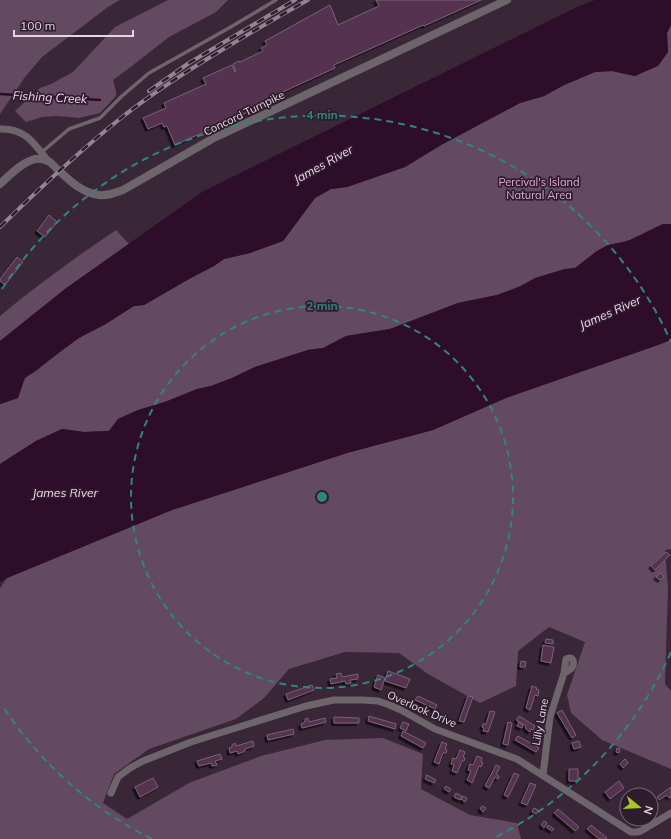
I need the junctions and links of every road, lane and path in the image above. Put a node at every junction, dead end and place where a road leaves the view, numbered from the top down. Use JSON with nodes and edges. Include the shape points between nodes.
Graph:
{"nodes":[{"id":1,"x":276,"y":0,"type":"edge"},
{"id":2,"x":507,"y":0,"type":"edge"},
{"id":3,"x":0,"y":129,"type":"edge"},
{"id":4,"x":42,"y":152,"type":"junction"},
{"id":5,"x":48,"y":161,"type":"junction"},
{"id":6,"x":0,"y":184,"type":"edge"},
{"id":7,"x":564,"y":673,"type":"dead end"},
{"id":8,"x":542,"y":775,"type":"junction"},
{"id":9,"x":111,"y":793,"type":"dead end"},
{"id":10,"x":671,"y":812,"type":"edge"},
{"id":11,"x":635,"y":836,"type":"edge"}],
"edges":[{"from":1,"to":4,"type":"lane","via":[[150,73],[100,118],[69,129]]},
{"from":2,"to":5,"type":"street","name":"Concord Turnpike","via":[[212,139],[123,190],[111,194],[92,194],[82,190]]},
{"from":3,"to":4,"type":"street","via":[[21,133],[32,140]]},
{"from":4,"to":5,"type":"street"},
{"from":5,"to":6,"type":"street","via":[[33,160],[13,172]]},
{"from":7,"to":8,"type":"street","name":"Lilly Lane","via":[[550,717]]},
{"from":8,"to":9,"type":"street","name":"Overlook Drive","via":[[517,759],[435,728],[387,704],[348,699],[293,710],[192,742],[143,761],[118,778]]},
{"from":8,"to":11,"type":"street","name":"Overlook Drive"},
{"from":10,"to":11,"type":"street","name":"Overlook Drive"}]}
